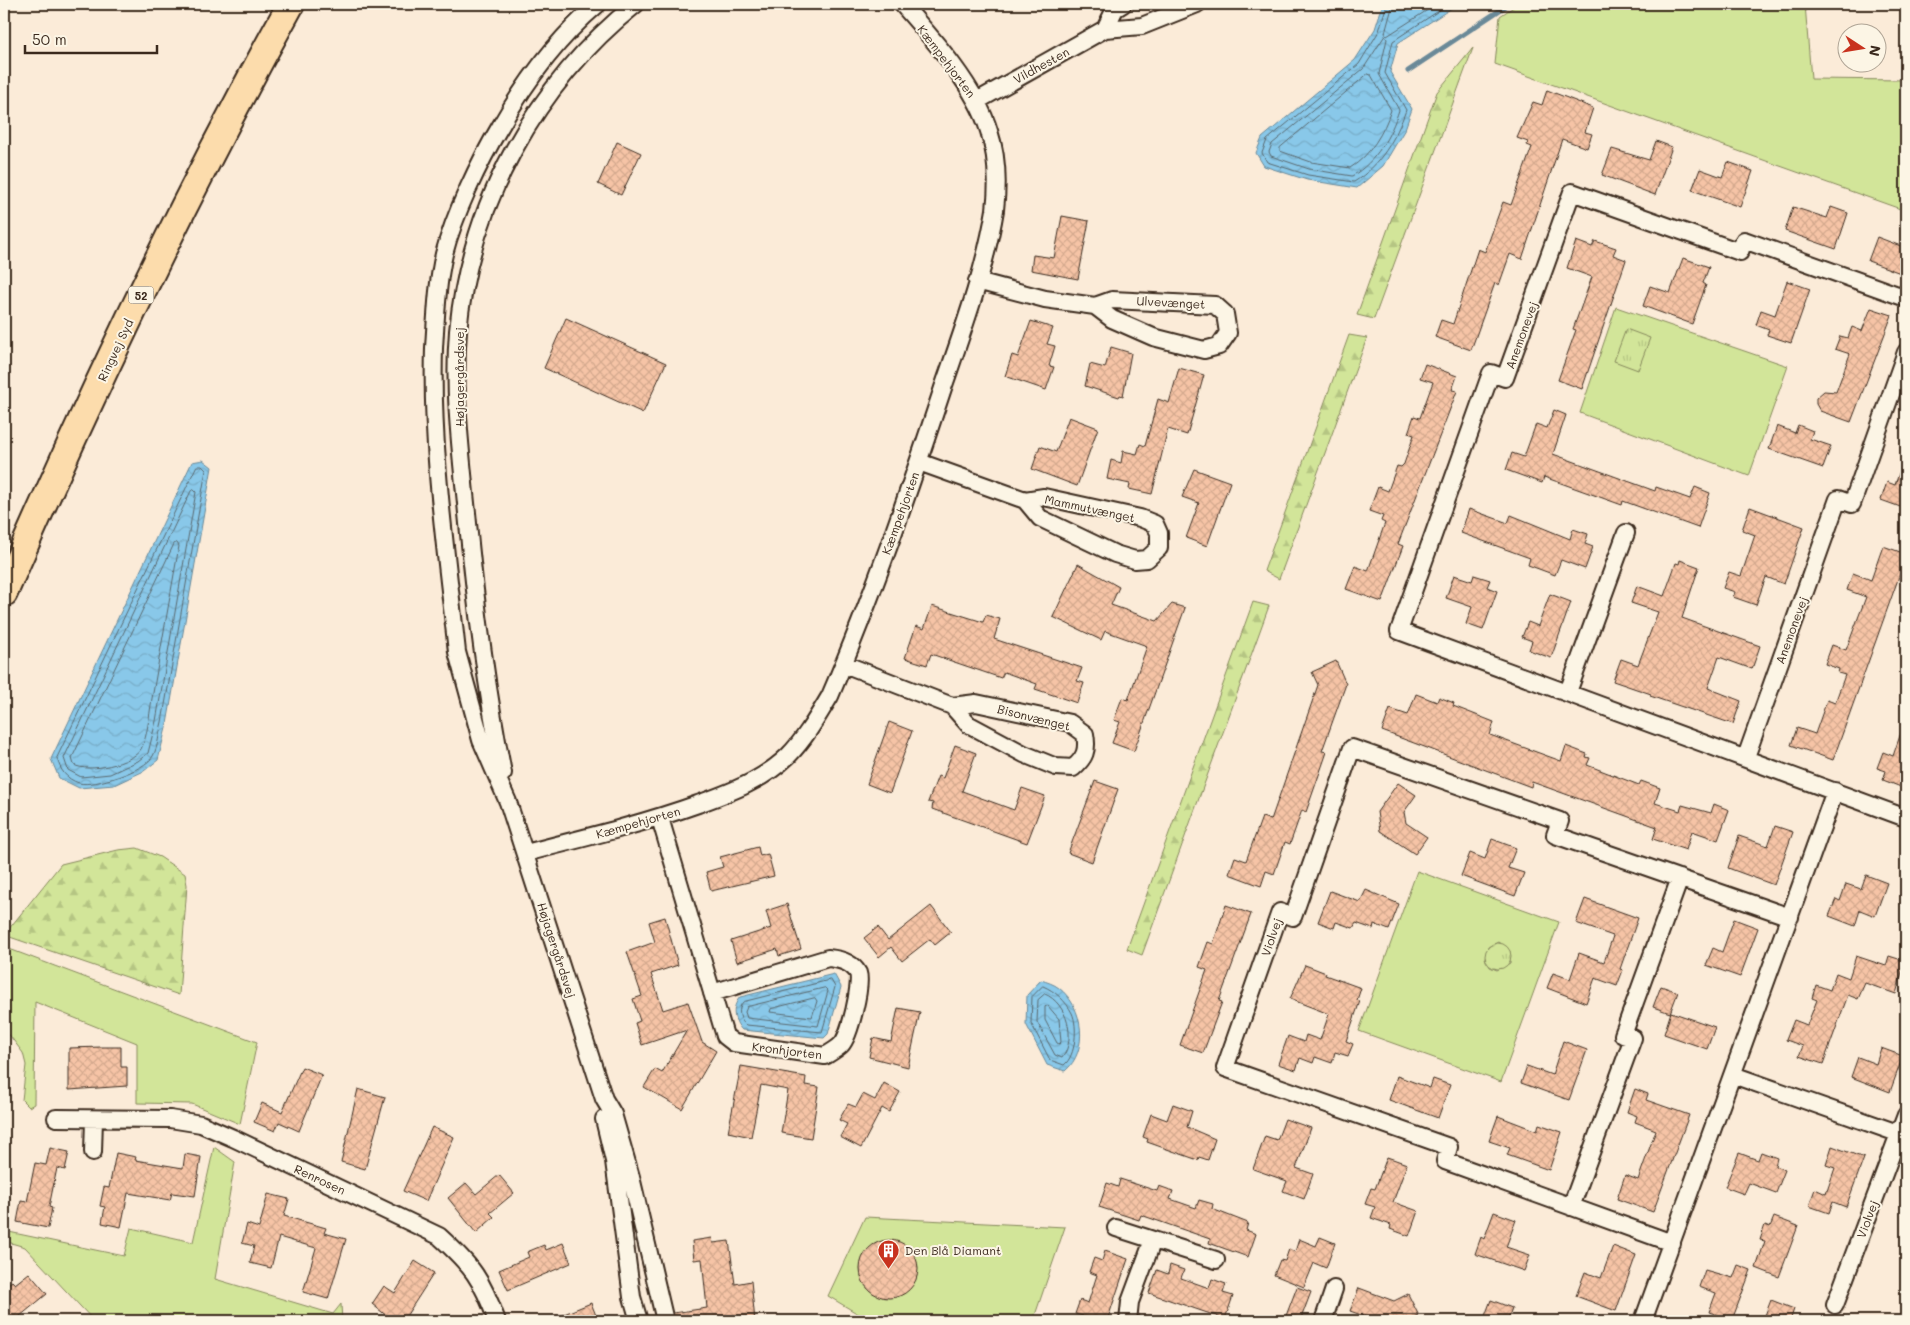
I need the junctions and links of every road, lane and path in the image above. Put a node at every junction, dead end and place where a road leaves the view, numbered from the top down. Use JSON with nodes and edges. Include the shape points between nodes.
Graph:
{"nodes":[{"id":1,"x":291,"y":4,"type":"edge"},
{"id":2,"x":598,"y":4,"type":"edge"},
{"id":3,"x":636,"y":4,"type":"edge"},
{"id":4,"x":902,"y":4,"type":"edge"},
{"id":5,"x":1123,"y":4,"type":"edge"},
{"id":6,"x":1197,"y":4,"type":"edge"},
{"id":7,"x":1105,"y":29,"type":"junction"},
{"id":8,"x":977,"y":101,"type":"junction"},
{"id":9,"x":977,"y":281,"type":"junction"},
{"id":10,"x":1906,"y":298,"type":"edge"},
{"id":11,"x":1095,"y":306,"type":"junction"},
{"id":12,"x":1906,"y":352,"type":"edge"},
{"id":13,"x":919,"y":462,"type":"junction"},
{"id":14,"x":1024,"y":500,"type":"junction"},
{"id":15,"x":1626,"y":533,"type":"dead end"},
{"id":16,"x":4,"y":593,"type":"edge"},
{"id":17,"x":844,"y":664,"type":"junction"},
{"id":18,"x":1568,"y":692,"type":"junction"},
{"id":19,"x":952,"y":706,"type":"junction"},
{"id":20,"x":1746,"y":758,"type":"junction"},
{"id":21,"x":1835,"y":791,"type":"junction"},
{"id":22,"x":508,"y":802,"type":"junction"},
{"id":23,"x":660,"y":818,"type":"junction"},
{"id":24,"x":1906,"y":818,"type":"edge"},
{"id":25,"x":526,"y":853,"type":"junction"},
{"id":26,"x":1680,"y":878,"type":"junction"},
{"id":27,"x":1790,"y":917,"type":"junction"},
{"id":28,"x":712,"y":993,"type":"junction"},
{"id":29,"x":1733,"y":1075,"type":"junction"},
{"id":30,"x":604,"y":1099,"type":"junction"},
{"id":31,"x":1906,"y":1115,"type":"edge"},
{"id":32,"x":56,"y":1118,"type":"dead end"},
{"id":33,"x":94,"y":1119,"type":"junction"},
{"id":34,"x":1903,"y":1134,"type":"edge"},
{"id":35,"x":93,"y":1152,"type":"dead end"},
{"id":36,"x":1570,"y":1207,"type":"junction"},
{"id":37,"x":1116,"y":1228,"type":"dead end"},
{"id":38,"x":1152,"y":1240,"type":"junction"},
{"id":39,"x":1672,"y":1243,"type":"junction"},
{"id":40,"x":1216,"y":1260,"type":"dead end"},
{"id":41,"x":1334,"y":1289,"type":"dead end"},
{"id":42,"x":1836,"y":1305,"type":"dead end"},
{"id":43,"x":497,"y":1321,"type":"edge"},
{"id":44,"x":639,"y":1321,"type":"edge"},
{"id":45,"x":665,"y":1321,"type":"edge"},
{"id":46,"x":1128,"y":1321,"type":"edge"},
{"id":47,"x":1323,"y":1321,"type":"edge"},
{"id":48,"x":1643,"y":1321,"type":"edge"}],
"edges":[{"from":1,"to":16,"type":"highway","name":"Ringvej Syd","number":"52","via":[[155,267],[51,485]]},
{"from":2,"to":22,"type":"street","name":"Højagergårdsvej","via":[[578,20],[511,106],[466,196],[444,253],[440,280],[433,400],[457,652],[481,740]]},
{"from":3,"to":22,"type":"street","name":"Højagergårdsvej","via":[[569,67],[531,118],[476,235],[464,283],[458,333],[458,422],[486,675]]},
{"from":4,"to":8,"type":"street","name":"Kæmpehjorten"},
{"from":5,"to":7,"type":"street","via":[[1115,9]]},
{"from":6,"to":7,"type":"street","name":"Vildhesten","via":[[1142,26]]},
{"from":7,"to":8,"type":"street","name":"Vildhesten"},
{"from":8,"to":9,"type":"street","name":"Kæmpehjorten","via":[[990,131],[996,164],[995,209]]},
{"from":9,"to":11,"type":"street","name":"Ulvevænget","via":[[1045,299]]},
{"from":9,"to":13,"type":"street","name":"Kæmpehjorten"},
{"from":10,"to":18,"type":"street","name":"Anemonevej","via":[[1744,240],[1740,252],[1572,192],[1505,378],[1491,373],[1399,632]]},
{"from":11,"to":11,"type":"street","name":"Ulvevænget","via":[[1112,319],[1153,337],[1204,350],[1219,346],[1228,333],[1225,314],[1215,305],[1112,300]]},
{"from":12,"to":20,"type":"street","name":"Anemonevej","via":[[1852,504],[1838,499]]},
{"from":13,"to":14,"type":"street","name":"Mammutvænget"},
{"from":13,"to":17,"type":"street","name":"Kæmpehjorten"},
{"from":14,"to":14,"type":"street","name":"Mammutvænget","via":[[1040,518],[1115,554],[1135,560],[1147,559],[1159,548],[1155,524],[1140,518],[1044,497]]},
{"from":15,"to":18,"type":"street"},
{"from":17,"to":19,"type":"street","name":"Bisonvænget"},
{"from":17,"to":23,"type":"street","name":"Kæmpehjorten","via":[[820,713],[789,755],[758,780],[742,788]]},
{"from":18,"to":20,"type":"street","name":"Anemonevej"},
{"from":19,"to":19,"type":"street","name":"Bisonvænget","via":[[976,703],[1070,723],[1085,734],[1087,747],[1082,761],[1073,768],[1056,767],[1024,754],[968,724]]},
{"from":20,"to":21,"type":"street","name":"Anemonevej"},
{"from":21,"to":24,"type":"street","name":"Anemonevej"},
{"from":21,"to":27,"type":"street"},
{"from":22,"to":25,"type":"street","name":"Højagergårdsvej"},
{"from":23,"to":25,"type":"street","name":"Kæmpehjorten"},
{"from":23,"to":28,"type":"street","name":"Kronhjorten"},
{"from":25,"to":30,"type":"street","name":"Højagergårdsvej"},
{"from":26,"to":27,"type":"street","name":"Violvej"},
{"from":26,"to":36,"type":"street","via":[[1623,1034],[1633,1038]]},
{"from":26,"to":36,"type":"street","name":"Violvej","via":[[1555,835],[1560,820],[1352,748],[1293,917],[1280,912],[1225,1068],[1449,1147],[1445,1161]]},
{"from":27,"to":29,"type":"street"},
{"from":28,"to":28,"type":"street","name":"Kronhjorten","via":[[725,1036],[734,1043],[825,1056],[842,1045],[847,1036],[859,987],[858,973],[844,960],[828,958]]},
{"from":29,"to":34,"type":"street"},
{"from":29,"to":39,"type":"street"},
{"from":30,"to":44,"type":"street","name":"Højagergårdsvej","via":[[604,1119],[614,1161],[625,1260]]},
{"from":30,"to":45,"type":"street","name":"Højagergårdsvej","via":[[613,1114],[631,1177]]},
{"from":31,"to":34,"type":"street","name":"Violvej"},
{"from":32,"to":33,"type":"street","name":"Renrosen"},
{"from":33,"to":35,"type":"street"},
{"from":33,"to":43,"type":"street","name":"Renrosen","via":[[170,1119],[200,1124],[439,1236],[465,1259],[485,1288]]},
{"from":34,"to":42,"type":"street","name":"Violvej"},
{"from":36,"to":39,"type":"street","name":"Violvej"},
{"from":37,"to":38,"type":"street"},
{"from":38,"to":40,"type":"street"},
{"from":38,"to":46,"type":"street","via":[[1130,1302]]},
{"from":39,"to":48,"type":"street"},
{"from":41,"to":47,"type":"street"}]}
